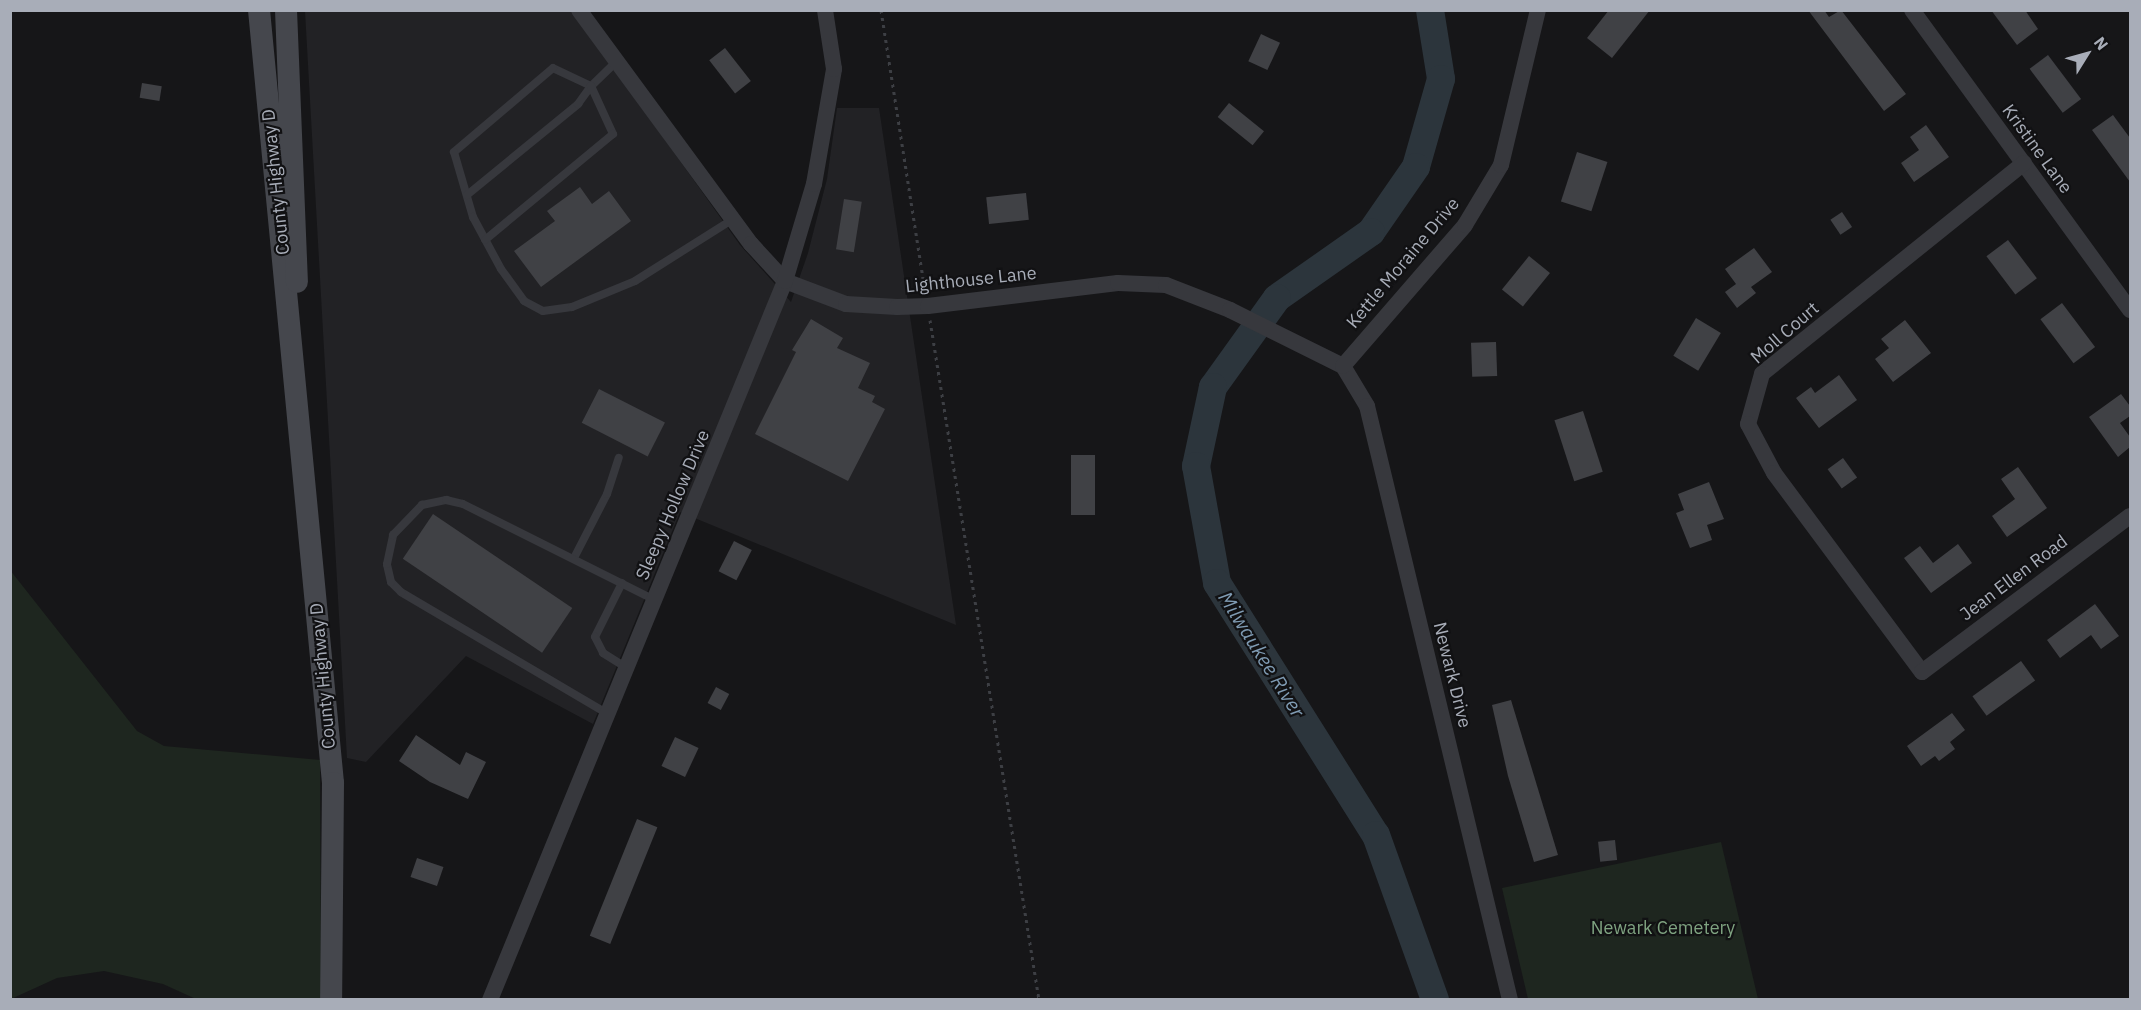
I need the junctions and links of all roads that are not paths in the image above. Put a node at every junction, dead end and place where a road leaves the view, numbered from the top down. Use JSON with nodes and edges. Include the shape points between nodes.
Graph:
{"nodes":[{"id":1,"x":259,"y":10,"type":"edge"},
{"id":2,"x":286,"y":10,"type":"edge"},
{"id":3,"x":579,"y":10,"type":"edge"},
{"id":4,"x":825,"y":10,"type":"edge"},
{"id":5,"x":1538,"y":10,"type":"edge"},
{"id":6,"x":1912,"y":10,"type":"edge"},
{"id":7,"x":617,"y":61,"type":"junction"},
{"id":8,"x":591,"y":86,"type":"junction"},
{"id":9,"x":2024,"y":164,"type":"junction"},
{"id":10,"x":467,"y":195,"type":"junction"},
{"id":11,"x":733,"y":219,"type":"junction"},
{"id":12,"x":485,"y":240,"type":"junction"},
{"id":13,"x":785,"y":281,"type":"junction"},
{"id":14,"x":2130,"y":310,"type":"edge"},
{"id":15,"x":294,"y":353,"type":"junction"},
{"id":16,"x":1343,"y":366,"type":"junction"},
{"id":17,"x":619,"y":458,"type":"dead end"},
{"id":18,"x":2130,"y":516,"type":"edge"},
{"id":19,"x":574,"y":558,"type":"junction"},
{"id":20,"x":622,"y":583,"type":"junction"},
{"id":21,"x":655,"y":600,"type":"junction"},
{"id":22,"x":627,"y":668,"type":"junction"},
{"id":23,"x":1922,"y":672,"type":"joint"},
{"id":24,"x":608,"y":714,"type":"junction"},
{"id":25,"x":331,"y":999,"type":"edge"},
{"id":26,"x":490,"y":999,"type":"edge"},
{"id":27,"x":1510,"y":999,"type":"edge"}],
"edges":[{"from":1,"to":15,"type":"main road","name":"County Highway D"},
{"from":2,"to":15,"type":"main road","name":"County Highway D","via":[[299,255]]},
{"from":3,"to":7,"type":"street","name":"Lighthouse Lane"},
{"from":4,"to":13,"type":"street","name":"Sleepy Hollow Drive","via":[[834,69],[814,184]]},
{"from":5,"to":16,"type":"street","name":"Kettle Moraine Drive","via":[[1501,165],[1465,225]]},
{"from":6,"to":9,"type":"street","name":"Kristine Lane"},
{"from":7,"to":8,"type":"lane"},
{"from":7,"to":11,"type":"street","name":"Lighthouse Lane"},
{"from":8,"to":10,"type":"lane","via":[[578,104]]},
{"from":8,"to":10,"type":"lane","via":[[553,68],[454,153]]},
{"from":8,"to":12,"type":"lane","via":[[613,134]]},
{"from":9,"to":14,"type":"street","name":"Kristine Lane"},
{"from":9,"to":23,"type":"street","name":"Moll Court","via":[[1762,374],[1748,424],[1774,473]]},
{"from":10,"to":12,"type":"lane"},
{"from":11,"to":12,"type":"lane","via":[[635,281],[572,307],[543,311],[525,301]]},
{"from":11,"to":13,"type":"street","name":"Lighthouse Lane"},
{"from":13,"to":16,"type":"street","name":"Lighthouse Lane","via":[[846,304],[928,306],[1118,283],[1166,285],[1230,310]]},
{"from":13,"to":21,"type":"street","name":"Sleepy Hollow Drive"},
{"from":15,"to":25,"type":"main road","name":"County Highway D","via":[[333,783]]},
{"from":16,"to":27,"type":"street","name":"Newark Drive","via":[[1367,406]]},
{"from":17,"to":19,"type":"lane","via":[[607,494]]},
{"from":18,"to":23,"type":"street","name":"Jean Ellen Road"},
{"from":19,"to":20,"type":"lane"},
{"from":19,"to":24,"type":"lane","via":[[463,504],[446,500],[422,505],[407,516],[393,535],[387,564],[391,582],[401,592]]},
{"from":20,"to":21,"type":"lane"},
{"from":20,"to":22,"type":"lane","via":[[595,638],[603,653]]},
{"from":21,"to":22,"type":"street","name":"Sleepy Hollow Drive"},
{"from":22,"to":24,"type":"street","name":"Sleepy Hollow Drive"},
{"from":24,"to":26,"type":"street","name":"Sleepy Hollow Drive"}]}
